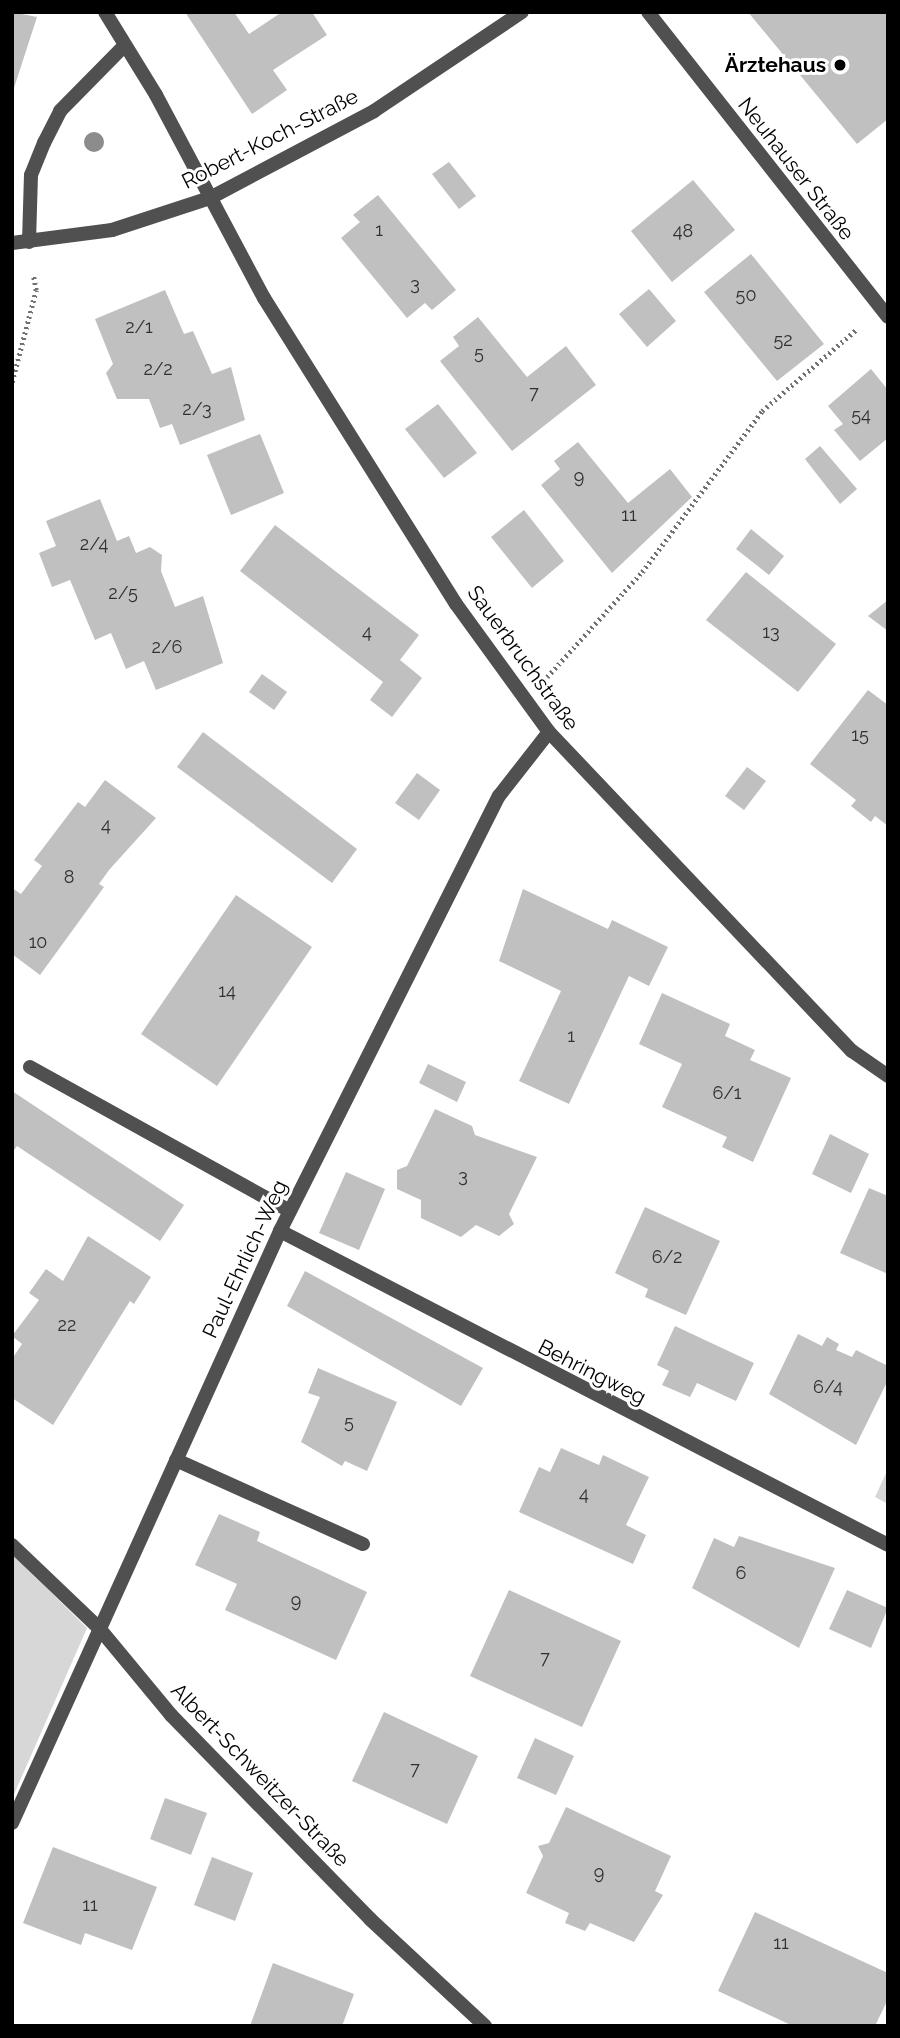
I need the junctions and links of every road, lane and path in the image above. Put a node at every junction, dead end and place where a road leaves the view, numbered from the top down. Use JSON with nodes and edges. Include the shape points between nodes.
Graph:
{"nodes":[{"id":1,"x":104,"y":12,"type":"edge"},
{"id":2,"x":522,"y":12,"type":"edge"},
{"id":3,"x":648,"y":12,"type":"edge"},
{"id":4,"x":124,"y":46,"type":"junction"},
{"id":5,"x":211,"y":198,"type":"junction"},
{"id":6,"x":29,"y":242,"type":"junction"},
{"id":7,"x":12,"y":243,"type":"edge"},
{"id":8,"x":884,"y":313,"type":"edge"},
{"id":9,"x":12,"y":382,"type":"edge"},
{"id":10,"x":526,"y":700,"type":"junction"},
{"id":11,"x":549,"y":732,"type":"junction"},
{"id":12,"x":30,"y":1067,"type":"dead end"},
{"id":13,"x":888,"y":1076,"type":"edge"},
{"id":14,"x":290,"y":1211,"type":"junction"},
{"id":15,"x":280,"y":1231,"type":"junction"},
{"id":16,"x":176,"y":1460,"type":"junction"},
{"id":17,"x":363,"y":1544,"type":"dead end"},
{"id":18,"x":12,"y":1545,"type":"edge"},
{"id":19,"x":888,"y":1545,"type":"edge"},
{"id":20,"x":99,"y":1628,"type":"junction"},
{"id":21,"x":12,"y":1823,"type":"edge"},
{"id":22,"x":485,"y":2026,"type":"edge"}],
"edges":[{"from":1,"to":4,"type":"street","name":"Sauerbruchstraße"},
{"from":2,"to":5,"type":"street","name":"Robert-Koch-Straße","via":[[374,110]]},
{"from":3,"to":8,"type":"street","name":"Neuhauser Straße"},
{"from":4,"to":5,"type":"street","name":"Sauerbruchstraße"},
{"from":4,"to":6,"type":"street","via":[[60,110],[44,143],[31,175]]},
{"from":5,"to":6,"type":"street","name":"Robert-Koch-Straße","via":[[112,230]]},
{"from":5,"to":10,"type":"street","name":"Sauerbruchstraße","via":[[264,298],[456,604]]},
{"from":6,"to":7,"type":"street","name":"Robert-Koch-Straße"},
{"from":6,"to":9,"type":"path","via":[[36,290]]},
{"from":8,"to":10,"type":"path","via":[[762,411],[642,572]]},
{"from":10,"to":11,"type":"street","name":"Sauerbruchstraße"},
{"from":11,"to":13,"type":"street","name":"Sauerbruchstraße","via":[[852,1051]]},
{"from":11,"to":14,"type":"street","name":"Paul-Ehrlich-Weg","via":[[499,796]]},
{"from":12,"to":14,"type":"street"},
{"from":14,"to":15,"type":"street","name":"Paul-Ehrlich-Weg"},
{"from":15,"to":16,"type":"street","name":"Paul-Ehrlich-Weg"},
{"from":15,"to":19,"type":"street","name":"Behringweg"},
{"from":16,"to":17,"type":"street"},
{"from":16,"to":20,"type":"street","name":"Paul-Ehrlich-Weg"},
{"from":18,"to":20,"type":"street","name":"Albert-Schweitzer-Straße"},
{"from":20,"to":21,"type":"street","name":"Paul-Ehrlich-Weg"},
{"from":20,"to":22,"type":"street","name":"Albert-Schweitzer-Straße","via":[[171,1716]]}]}
